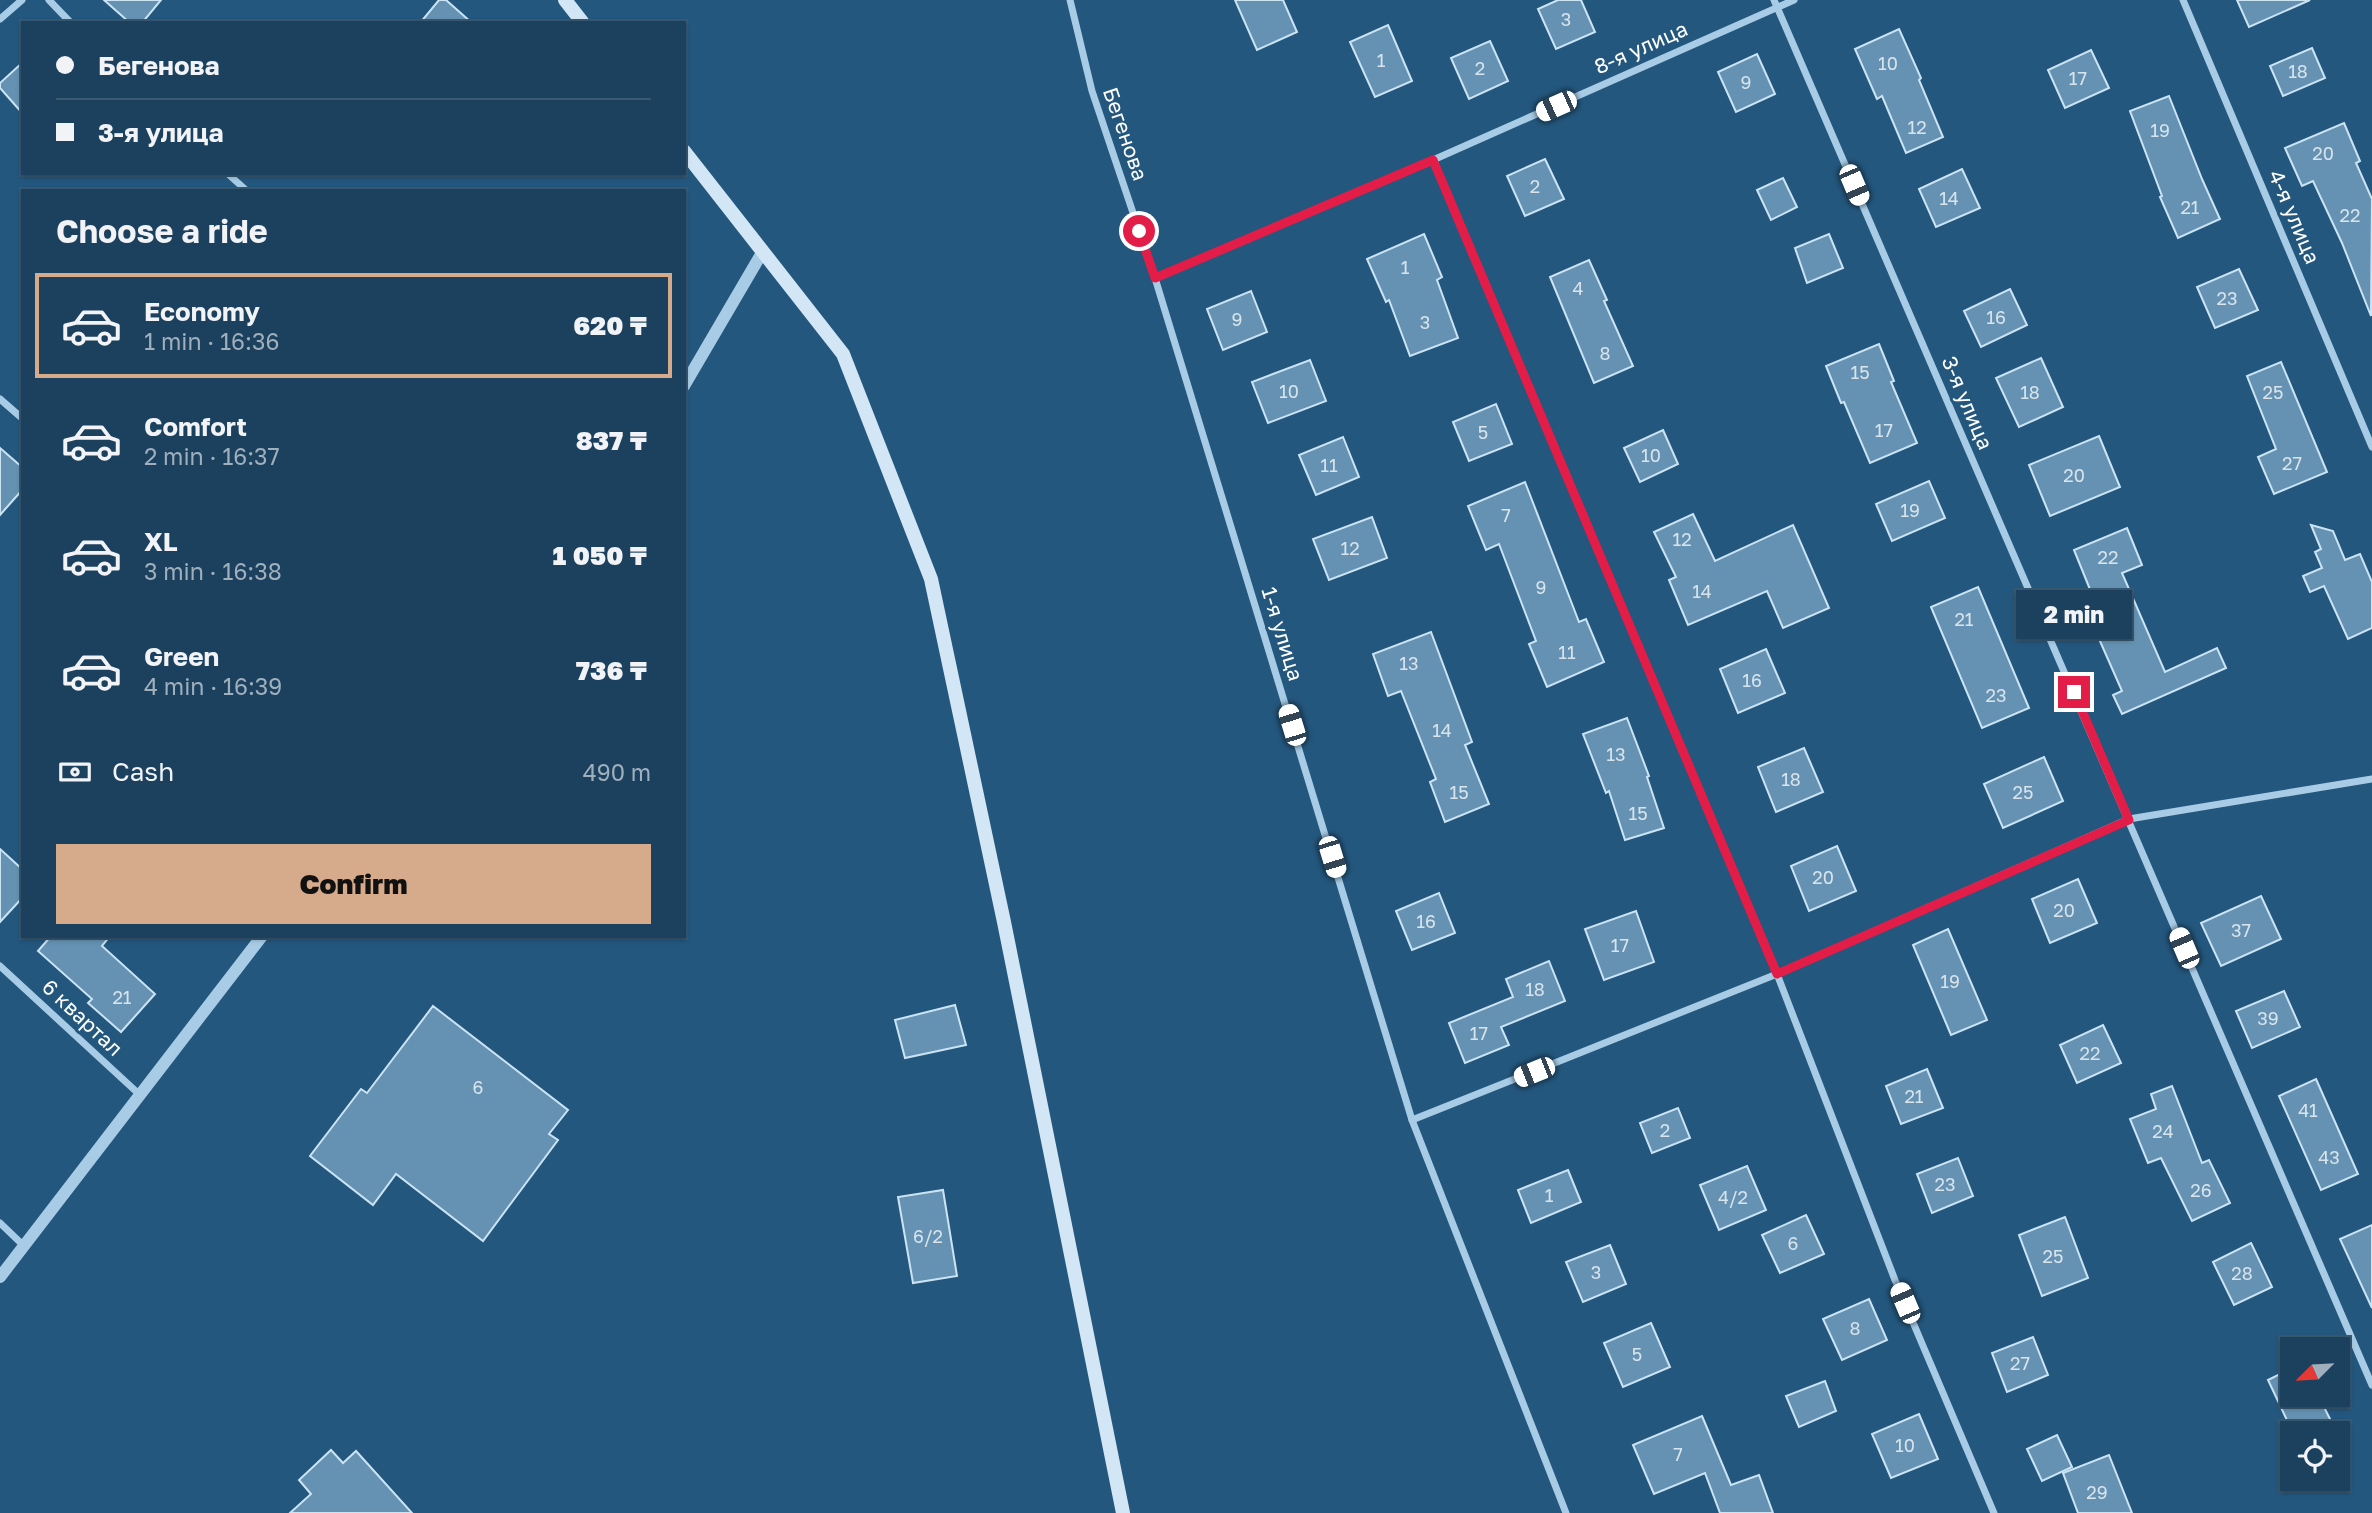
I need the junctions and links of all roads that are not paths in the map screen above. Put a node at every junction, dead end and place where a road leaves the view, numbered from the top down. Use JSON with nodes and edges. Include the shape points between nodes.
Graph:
{"nodes":[{"id":1,"x":22,"y":0,"type":"edge"},
{"id":2,"x":49,"y":0,"type":"edge"},
{"id":3,"x":565,"y":0,"type":"edge"},
{"id":4,"x":1070,"y":0,"type":"edge"},
{"id":5,"x":1794,"y":0,"type":"edge"},
{"id":6,"x":2183,"y":0,"type":"edge"},
{"id":7,"x":1775,"y":4,"type":"edge"},
{"id":8,"x":0,"y":19,"type":"edge"},
{"id":9,"x":69,"y":21,"type":"edge"},
{"id":10,"x":581,"y":21,"type":"edge"},
{"id":11,"x":686,"y":154,"type":"edge"},
{"id":12,"x":1433,"y":160,"type":"junction"},
{"id":13,"x":230,"y":175,"type":"edge"},
{"id":14,"x":245,"y":189,"type":"edge"},
{"id":15,"x":763,"y":251,"type":"junction"},
{"id":16,"x":1155,"y":278,"type":"junction"},
{"id":17,"x":686,"y":383,"type":"edge"},
{"id":18,"x":0,"y":399,"type":"edge"},
{"id":19,"x":21,"y":417,"type":"edge"},
{"id":20,"x":2372,"y":447,"type":"edge"},
{"id":21,"x":2372,"y":779,"type":"edge"},
{"id":22,"x":2129,"y":820,"type":"junction"},
{"id":23,"x":260,"y":938,"type":"edge"},
{"id":24,"x":0,"y":966,"type":"edge"},
{"id":25,"x":1777,"y":974,"type":"junction"},
{"id":26,"x":140,"y":1096,"type":"junction"},
{"id":27,"x":1412,"y":1120,"type":"junction"},
{"id":28,"x":0,"y":1223,"type":"edge"},
{"id":29,"x":24,"y":1246,"type":"junction"},
{"id":30,"x":0,"y":1278,"type":"edge"},
{"id":31,"x":2372,"y":1385,"type":"edge"},
{"id":32,"x":1123,"y":1513,"type":"edge"},
{"id":33,"x":1566,"y":1513,"type":"edge"},
{"id":34,"x":1994,"y":1513,"type":"edge"}],
"edges":[{"from":1,"to":8,"type":"street"},
{"from":2,"to":9,"type":"street"},
{"from":3,"to":10,"type":"main road"},
{"from":4,"to":16,"type":"street","name":"Бегенова","via":[[1092,91]]},
{"from":5,"to":7,"type":"street","name":"8-я улица"},
{"from":6,"to":20,"type":"street","name":"4-я улица"},
{"from":7,"to":12,"type":"street","name":"8-я улица"},
{"from":7,"to":22,"type":"street","name":"3-я улица"},
{"from":11,"to":15,"type":"main road"},
{"from":12,"to":16,"type":"street","name":"8-я улица"},
{"from":12,"to":25,"type":"street"},
{"from":13,"to":14,"type":"street"},
{"from":15,"to":17,"type":"street"},
{"from":15,"to":32,"type":"main road","via":[[843,354],[931,579]]},
{"from":16,"to":27,"type":"street","name":"1-я улица"},
{"from":18,"to":19,"type":"street"},
{"from":21,"to":22,"type":"street"},
{"from":22,"to":25,"type":"street"},
{"from":22,"to":31,"type":"street","name":"3-я улица"},
{"from":23,"to":26,"type":"street"},
{"from":24,"to":26,"type":"street","name":"6 квартал"},
{"from":25,"to":27,"type":"street"},
{"from":25,"to":34,"type":"street","via":[[1895,1280]]},
{"from":26,"to":29,"type":"street"},
{"from":27,"to":33,"type":"street","name":"1-я улица"},
{"from":28,"to":29,"type":"street"},
{"from":29,"to":30,"type":"street"}]}
